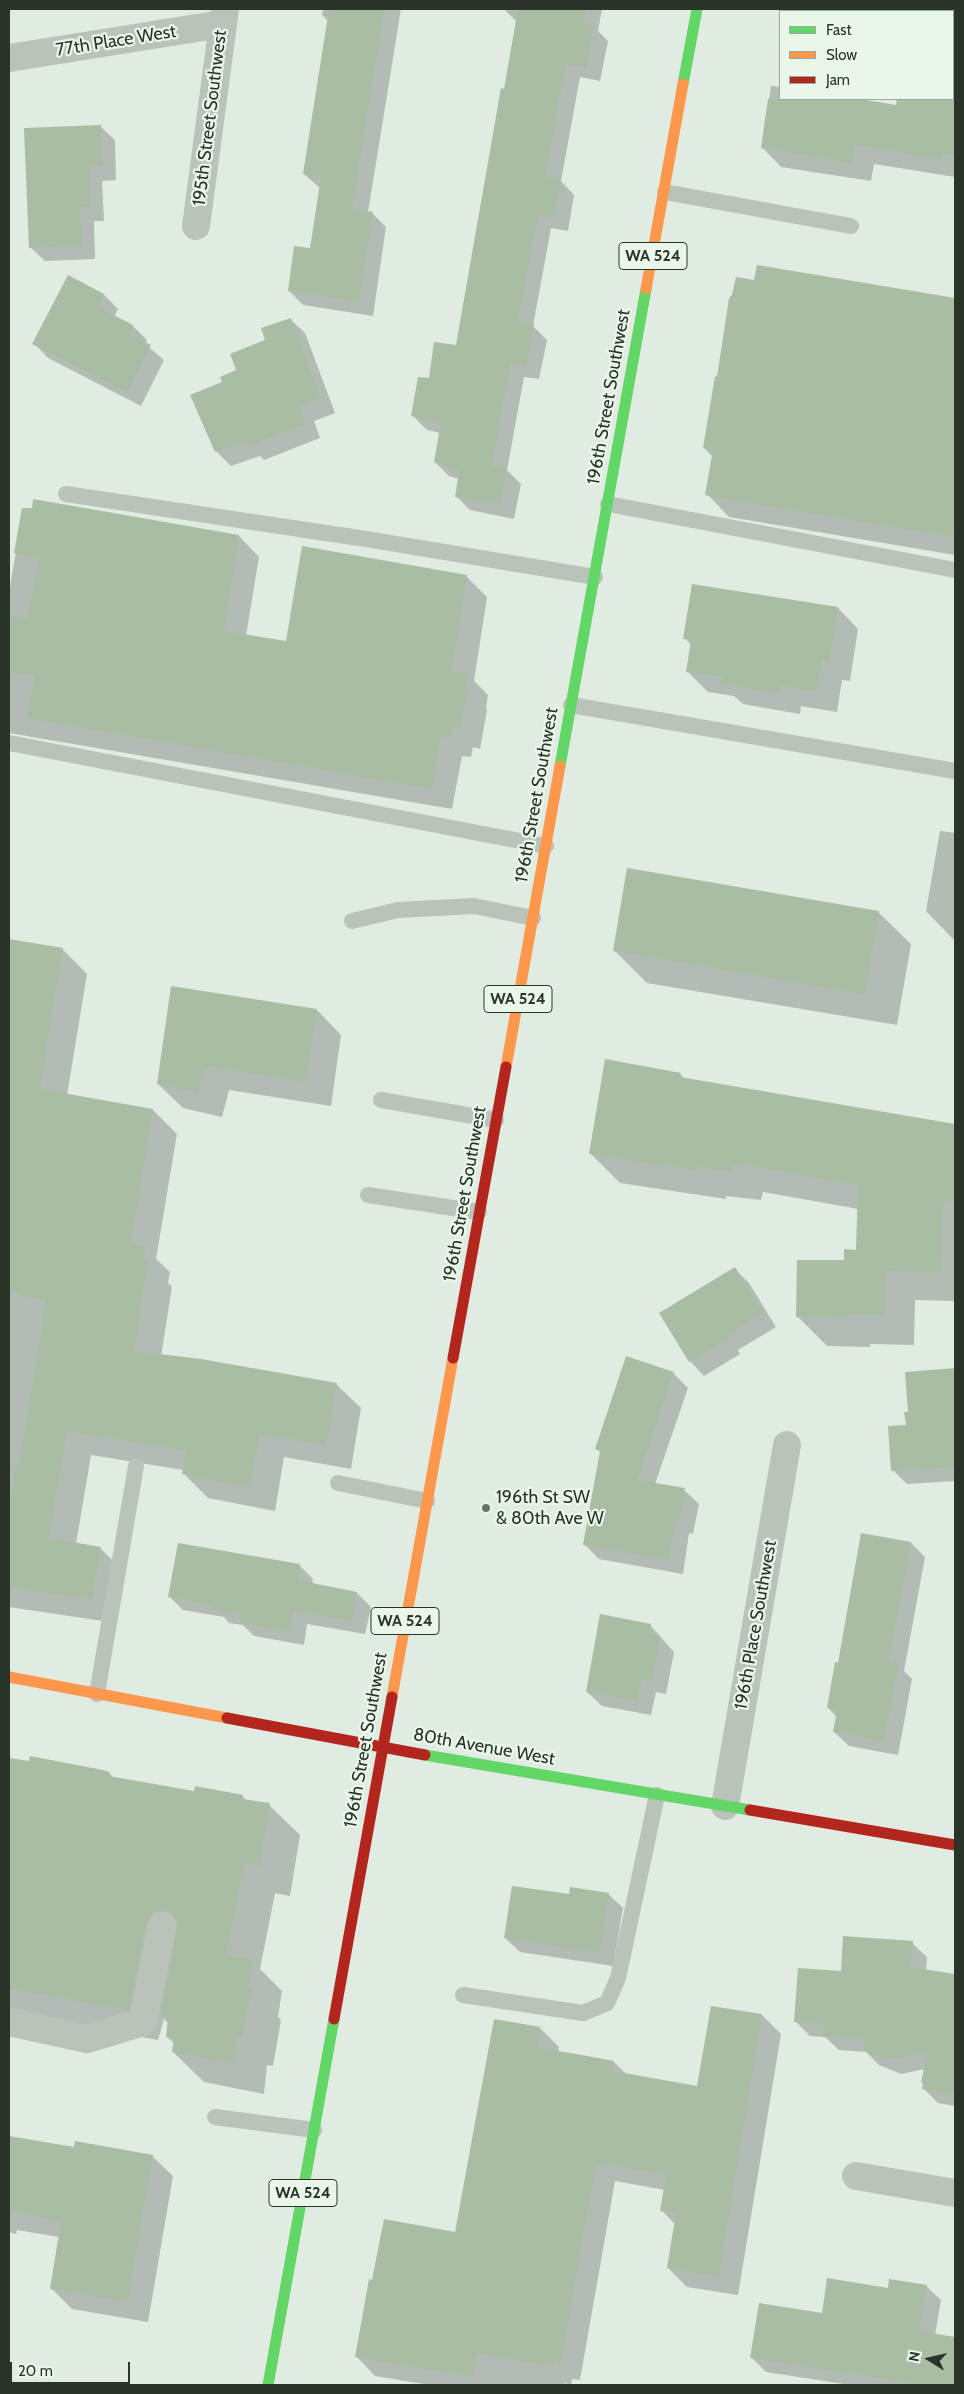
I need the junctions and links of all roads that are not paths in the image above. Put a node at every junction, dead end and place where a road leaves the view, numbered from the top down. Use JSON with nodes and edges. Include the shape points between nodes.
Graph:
{"nodes":[{"id":1,"x":697,"y":9,"type":"edge"},
{"id":2,"x":224,"y":16,"type":"edge"},
{"id":3,"x":9,"y":58,"type":"edge"},
{"id":4,"x":665,"y":192,"type":"junction"},
{"id":5,"x":196,"y":226,"type":"dead end"},
{"id":6,"x":851,"y":226,"type":"dead end"},
{"id":7,"x":66,"y":494,"type":"dead end"},
{"id":8,"x":608,"y":504,"type":"junction"},
{"id":9,"x":955,"y":570,"type":"edge"},
{"id":10,"x":595,"y":577,"type":"junction"},
{"id":11,"x":571,"y":705,"type":"junction"},
{"id":12,"x":9,"y":743,"type":"edge"},
{"id":13,"x":955,"y":771,"type":"edge"},
{"id":14,"x":546,"y":846,"type":"junction"},
{"id":15,"x":532,"y":918,"type":"junction"},
{"id":16,"x":352,"y":921,"type":"dead end"},
{"id":17,"x":381,"y":1100,"type":"dead end"},
{"id":18,"x":496,"y":1120,"type":"junction"},
{"id":19,"x":368,"y":1195,"type":"dead end"},
{"id":20,"x":479,"y":1212,"type":"junction"},
{"id":21,"x":787,"y":1445,"type":"dead end"},
{"id":22,"x":136,"y":1466,"type":"dead end"},
{"id":23,"x":338,"y":1483,"type":"dead end"},
{"id":24,"x":427,"y":1501,"type":"junction"},
{"id":25,"x":9,"y":1677,"type":"edge"},
{"id":26,"x":97,"y":1694,"type":"junction"},
{"id":27,"x":383,"y":1748,"type":"junction"},
{"id":28,"x":657,"y":1794,"type":"junction"},
{"id":29,"x":725,"y":1806,"type":"junction"},
{"id":30,"x":955,"y":1845,"type":"edge"},
{"id":31,"x":162,"y":1926,"type":"dead end"},
{"id":32,"x":463,"y":1996,"type":"dead end"},
{"id":33,"x":9,"y":2022,"type":"edge"},
{"id":34,"x":215,"y":2117,"type":"dead end"},
{"id":35,"x":314,"y":2130,"type":"junction"},
{"id":36,"x":856,"y":2176,"type":"dead end"},
{"id":37,"x":955,"y":2193,"type":"edge"},
{"id":38,"x":268,"y":2385,"type":"edge"}],
"edges":[{"from":1,"to":4,"type":"main road","name":"196th Street Southwest","number":"WA 524"},
{"from":2,"to":3,"type":"street","name":"77th Place West"},
{"from":2,"to":5,"type":"street","name":"195th Street Southwest"},
{"from":4,"to":6,"type":"lane"},
{"from":4,"to":8,"type":"main road","name":"196th Street Southwest","number":"WA 524"},
{"from":7,"to":10,"type":"lane"},
{"from":8,"to":9,"type":"lane"},
{"from":8,"to":10,"type":"main road","name":"196th Street Southwest","number":"WA 524"},
{"from":10,"to":11,"type":"main road","name":"196th Street Southwest","number":"WA 524"},
{"from":11,"to":13,"type":"lane"},
{"from":11,"to":14,"type":"main road","name":"196th Street Southwest","number":"WA 524"},
{"from":12,"to":14,"type":"lane"},
{"from":14,"to":15,"type":"main road","name":"196th Street Southwest","number":"WA 524"},
{"from":15,"to":16,"type":"lane","via":[[474,906],[398,910]]},
{"from":15,"to":18,"type":"main road","name":"196th Street Southwest","number":"WA 524"},
{"from":17,"to":18,"type":"lane"},
{"from":18,"to":20,"type":"main road","name":"196th Street Southwest","number":"WA 524"},
{"from":19,"to":20,"type":"lane"},
{"from":20,"to":24,"type":"main road","name":"196th Street Southwest","number":"WA 524"},
{"from":21,"to":29,"type":"street","name":"196th Place Southwest"},
{"from":22,"to":26,"type":"lane"},
{"from":23,"to":24,"type":"lane"},
{"from":24,"to":27,"type":"main road","name":"196th Street Southwest","number":"WA 524"},
{"from":25,"to":26,"type":"main road","name":"80th Avenue West"},
{"from":26,"to":27,"type":"main road","name":"80th Avenue West"},
{"from":27,"to":28,"type":"main road","name":"80th Avenue West"},
{"from":27,"to":35,"type":"main road","name":"196th Street Southwest","number":"WA 524"},
{"from":28,"to":29,"type":"main road","name":"80th Avenue West"},
{"from":28,"to":32,"type":"lane","via":[[618,1978],[607,2004],[583,2013]]},
{"from":29,"to":30,"type":"main road","name":"80th Avenue West"},
{"from":31,"to":33,"type":"street","via":[[143,2022],[87,2039]]},
{"from":34,"to":35,"type":"lane"},
{"from":35,"to":38,"type":"main road","name":"196th Street Southwest","number":"WA 524"},
{"from":36,"to":37,"type":"street"}]}
